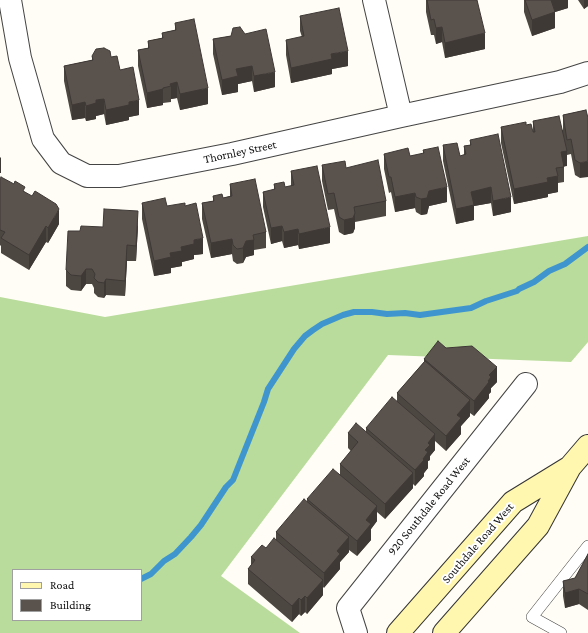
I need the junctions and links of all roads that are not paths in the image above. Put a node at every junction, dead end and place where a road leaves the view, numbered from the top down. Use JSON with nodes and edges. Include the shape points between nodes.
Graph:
{"nodes":[{"id":1,"x":10,"y":0,"type":"edge"},
{"id":2,"x":374,"y":0,"type":"edge"},
{"id":3,"x":588,"y":73,"type":"edge"},
{"id":4,"x":401,"y":116,"type":"junction"},
{"id":5,"x":526,"y":384,"type":"dead end"},
{"id":6,"x":582,"y":457,"type":"edge"},
{"id":7,"x":588,"y":546,"type":"edge"},
{"id":8,"x":356,"y":633,"type":"edge"},
{"id":9,"x":398,"y":633,"type":"edge"},
{"id":10,"x":444,"y":633,"type":"edge"},
{"id":11,"x":561,"y":633,"type":"edge"}],
"edges":[{"from":1,"to":4,"type":"street","name":"Thornley Street","via":[[20,58],[43,139],[61,163],[87,176],[119,176]]},
{"from":2,"to":4,"type":"street"},
{"from":3,"to":4,"type":"street","name":"Thornley Street","via":[[560,82]]},
{"from":5,"to":8,"type":"street","name":"920 Southdale Road West","via":[[348,608]]},
{"from":6,"to":9,"type":"main road","name":"Southdale Road West","via":[[513,502]]},
{"from":6,"to":10,"type":"main road","name":"Southdale Road West","via":[[538,526]]},
{"from":7,"to":11,"type":"lane","via":[[532,617]]}]}
